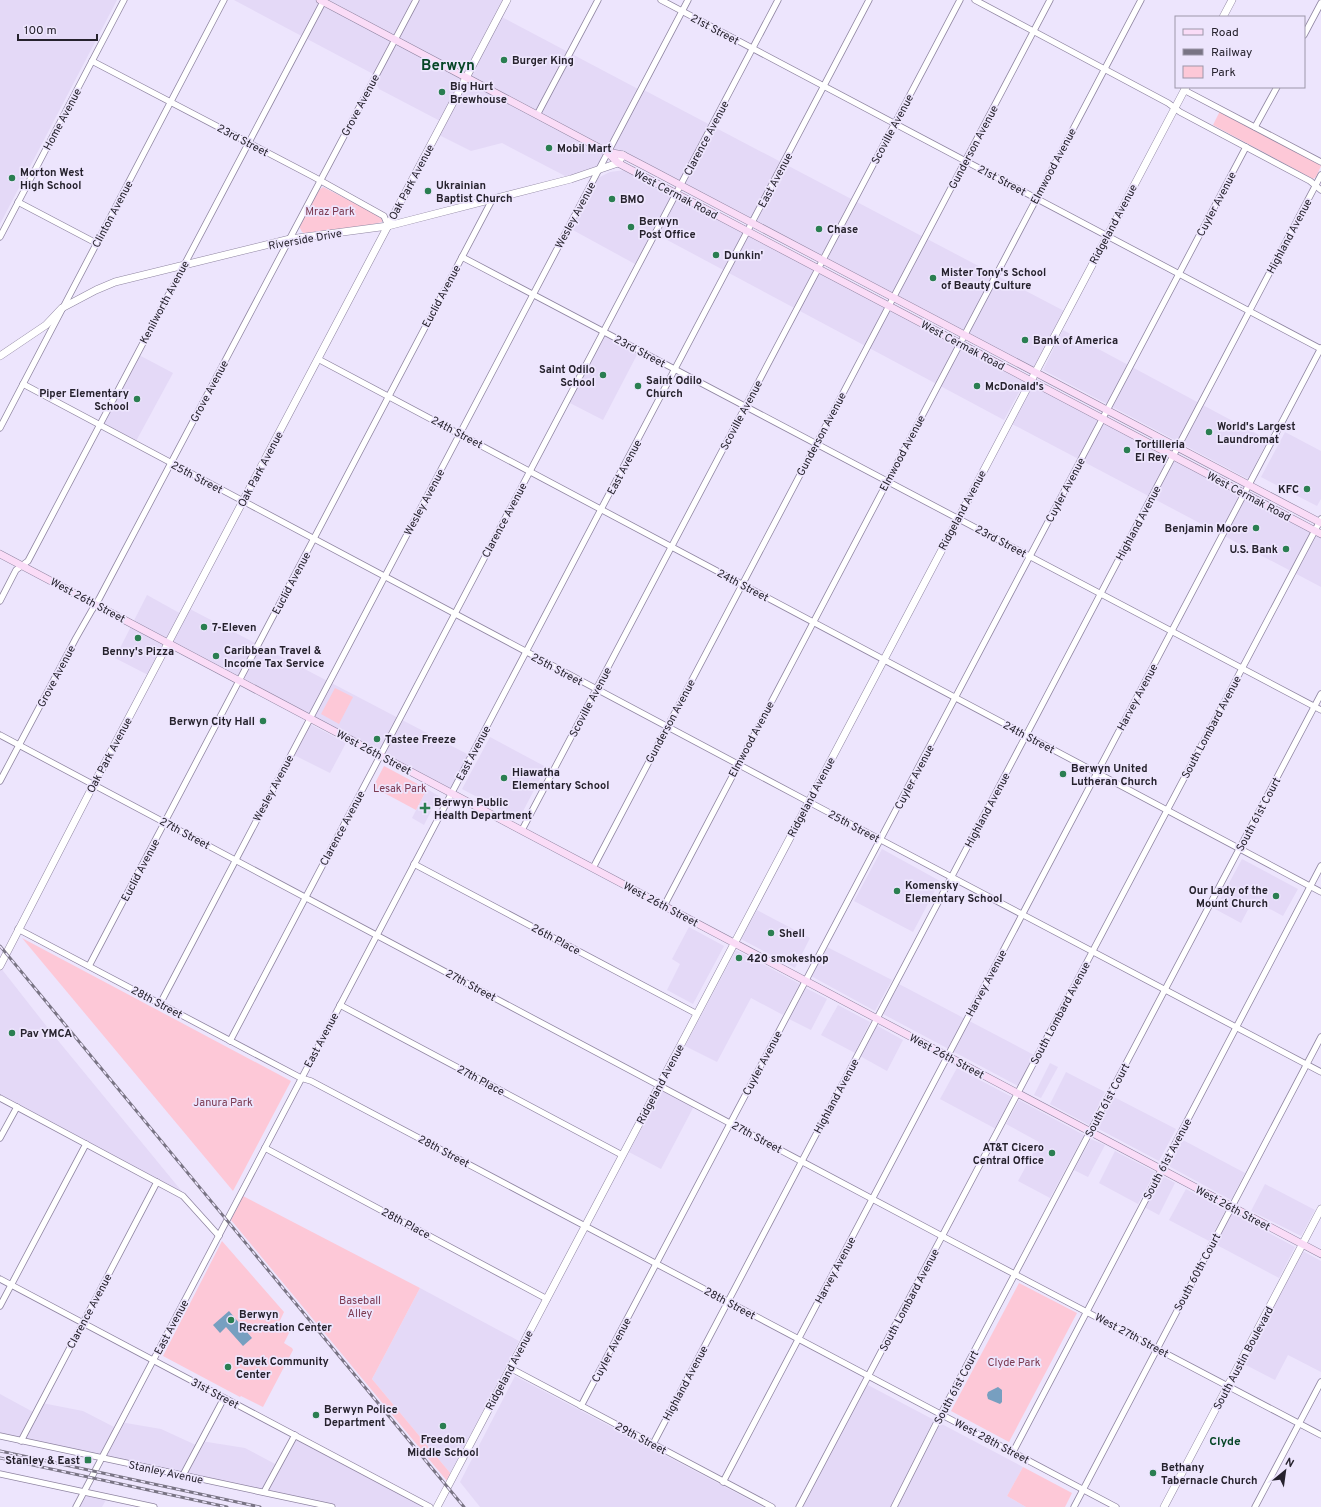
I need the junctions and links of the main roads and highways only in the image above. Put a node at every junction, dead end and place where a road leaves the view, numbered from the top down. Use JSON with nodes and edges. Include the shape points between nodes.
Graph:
{"nodes":[{"id":1,"x":322,"y":1,"type":"edge"},
{"id":2,"x":607,"y":152,"type":"junction"},
{"id":3,"x":1320,"y":522,"type":"edge"},
{"id":4,"x":1318,"y":532,"type":"edge"},
{"id":5,"x":0,"y":554,"type":"edge"},
{"id":6,"x":1321,"y":1254,"type":"edge"}],
"edges":[{"from":1,"to":2,"type":"main road","name":"West Cermak Road"},
{"from":2,"to":3,"type":"main road","name":"West Cermak Road","via":[[623,155],[681,185]]},
{"from":2,"to":4,"type":"main road","name":"West Cermak Road","via":[[618,163],[676,194]]},
{"from":5,"to":6,"type":"main road","name":"West 26th Street"}]}
